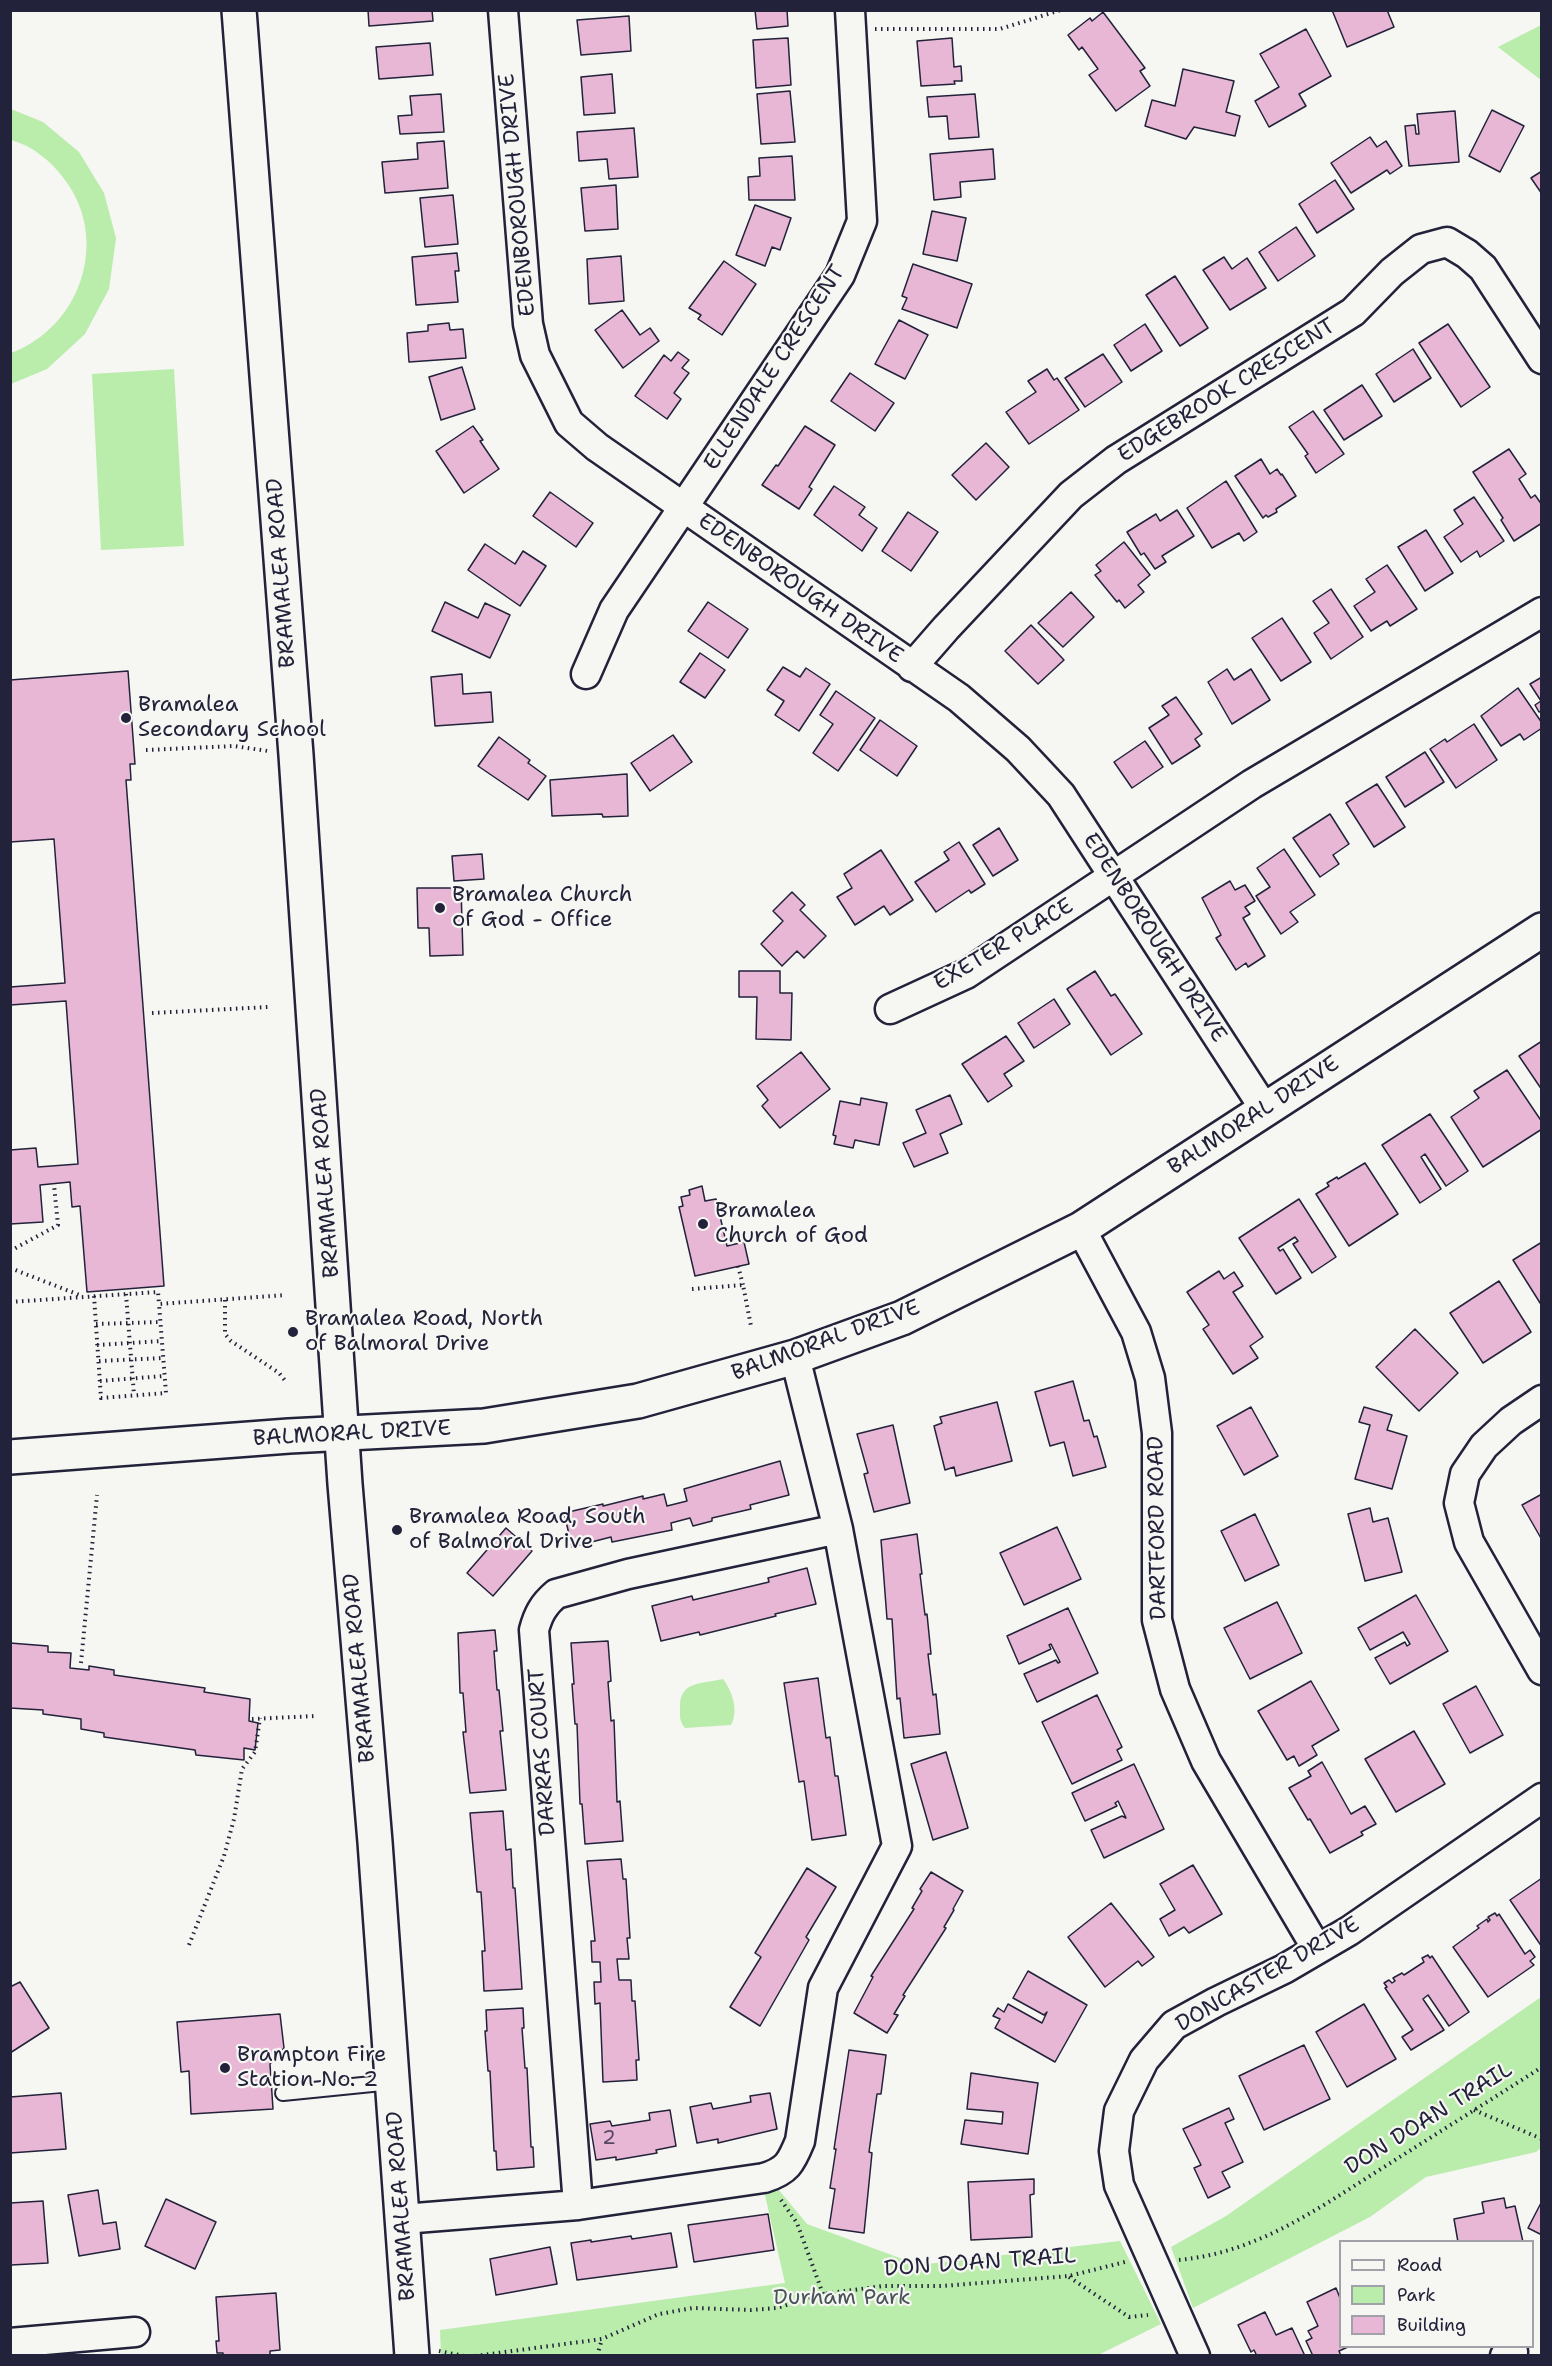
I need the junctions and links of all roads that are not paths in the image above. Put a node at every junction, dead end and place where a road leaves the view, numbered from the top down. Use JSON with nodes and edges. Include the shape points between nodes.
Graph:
{"nodes":[{"id":1,"x":238,"y":10,"type":"edge"},
{"id":2,"x":503,"y":10,"type":"edge"},
{"id":3,"x":850,"y":20,"type":"edge"},
{"id":4,"x":1542,"y":359,"type":"edge"},
{"id":5,"x":683,"y":507,"type":"junction"},
{"id":6,"x":1542,"y":612,"type":"edge"},
{"id":7,"x":912,"y":667,"type":"junction"},
{"id":8,"x":586,"y":674,"type":"dead end"},
{"id":9,"x":1114,"y":876,"type":"junction"},
{"id":10,"x":1542,"y":930,"type":"edge"},
{"id":11,"x":890,"y":1010,"type":"dead end"},
{"id":12,"x":1264,"y":1108,"type":"junction"},
{"id":13,"x":1081,"y":1229,"type":"junction"},
{"id":14,"x":795,"y":1357,"type":"junction"},
{"id":15,"x":1542,"y":1400,"type":"edge"},
{"id":16,"x":342,"y":1433,"type":"junction"},
{"id":17,"x":10,"y":1458,"type":"edge"},
{"id":18,"x":838,"y":1529,"type":"junction"},
{"id":19,"x":1542,"y":1670,"type":"edge"},
{"id":20,"x":1542,"y":1798,"type":"edge"},
{"id":21,"x":1317,"y":1949,"type":"junction"},
{"id":22,"x":392,"y":2082,"type":"junction"},
{"id":23,"x":283,"y":2093,"type":"dead end"},
{"id":24,"x":578,"y":2205,"type":"junction"},
{"id":25,"x":403,"y":2219,"type":"junction"},
{"id":26,"x":135,"y":2332,"type":"dead end"},
{"id":27,"x":10,"y":2343,"type":"edge"},
{"id":28,"x":412,"y":2355,"type":"edge"},
{"id":29,"x":1195,"y":2355,"type":"edge"}],
"edges":[{"from":1,"to":16,"type":"main road","name":"BRAMALEA ROAD","via":[[296,755]]},
{"from":2,"to":5,"type":"street","name":"EDENBOROUGH DRIVE","via":[[528,324],[535,355],[569,423]]},
{"from":3,"to":5,"type":"street","name":"ELLENDALE CRESCENT","via":[[862,221],[840,275]]},
{"from":4,"to":7,"type":"street","name":"EDGEBROOK CRESCENT","via":[[1483,268],[1448,242],[1421,249],[1353,312],[1116,460],[1071,495]]},
{"from":5,"to":7,"type":"street","name":"EDENBOROUGH DRIVE"},
{"from":5,"to":8,"type":"street","name":"ELLENDALE CRESCENT","via":[[614,610]]},
{"from":6,"to":9,"type":"street","via":[[1252,784]]},
{"from":7,"to":9,"type":"street","name":"EDENBOROUGH DRIVE","via":[[959,698],[1018,749],[1061,795]]},
{"from":9,"to":11,"type":"street","name":"EXETER PLACE","via":[[966,974]]},
{"from":9,"to":12,"type":"street","name":"EDENBOROUGH DRIVE"},
{"from":10,"to":12,"type":"main road","name":"BALMORAL DRIVE"},
{"from":12,"to":13,"type":"main road","name":"BALMORAL DRIVE"},
{"from":13,"to":14,"type":"main road","name":"BALMORAL DRIVE","via":[[902,1318]]},
{"from":13,"to":21,"type":"street","name":"DARTFORD ROAD","via":[[1136,1332],[1150,1378],[1157,1433],[1157,1620],[1175,1689],[1206,1761]]},
{"from":14,"to":16,"type":"main road","name":"BALMORAL DRIVE","via":[[638,1401],[570,1413],[484,1426]]},
{"from":14,"to":18,"type":"street"},
{"from":15,"to":19,"type":"street","via":[[1484,1446],[1465,1474],[1459,1503],[1469,1542]]},
{"from":16,"to":17,"type":"main road","name":"BALMORAL DRIVE"},
{"from":16,"to":22,"type":"main road","name":"BRAMALEA ROAD"},
{"from":18,"to":24,"type":"street","via":[[897,1846],[823,1988],[800,2141],[793,2159],[781,2173],[764,2178]]},
{"from":18,"to":24,"type":"street","name":"DARRAS COURT","via":[[628,1574],[556,1594],[539,1614],[534,1630]]},
{"from":20,"to":21,"type":"street","name":"DONCASTER DRIVE"},
{"from":21,"to":29,"type":"street","name":"DONCASTER DRIVE","via":[[1174,2025],[1144,2060],[1119,2111],[1113,2151],[1119,2185]]},
{"from":22,"to":23,"type":"lane"},
{"from":22,"to":25,"type":"main road","name":"BRAMALEA ROAD"},
{"from":24,"to":25,"type":"street"},
{"from":25,"to":28,"type":"main road","name":"BRAMALEA ROAD"},
{"from":26,"to":27,"type":"street"}]}
